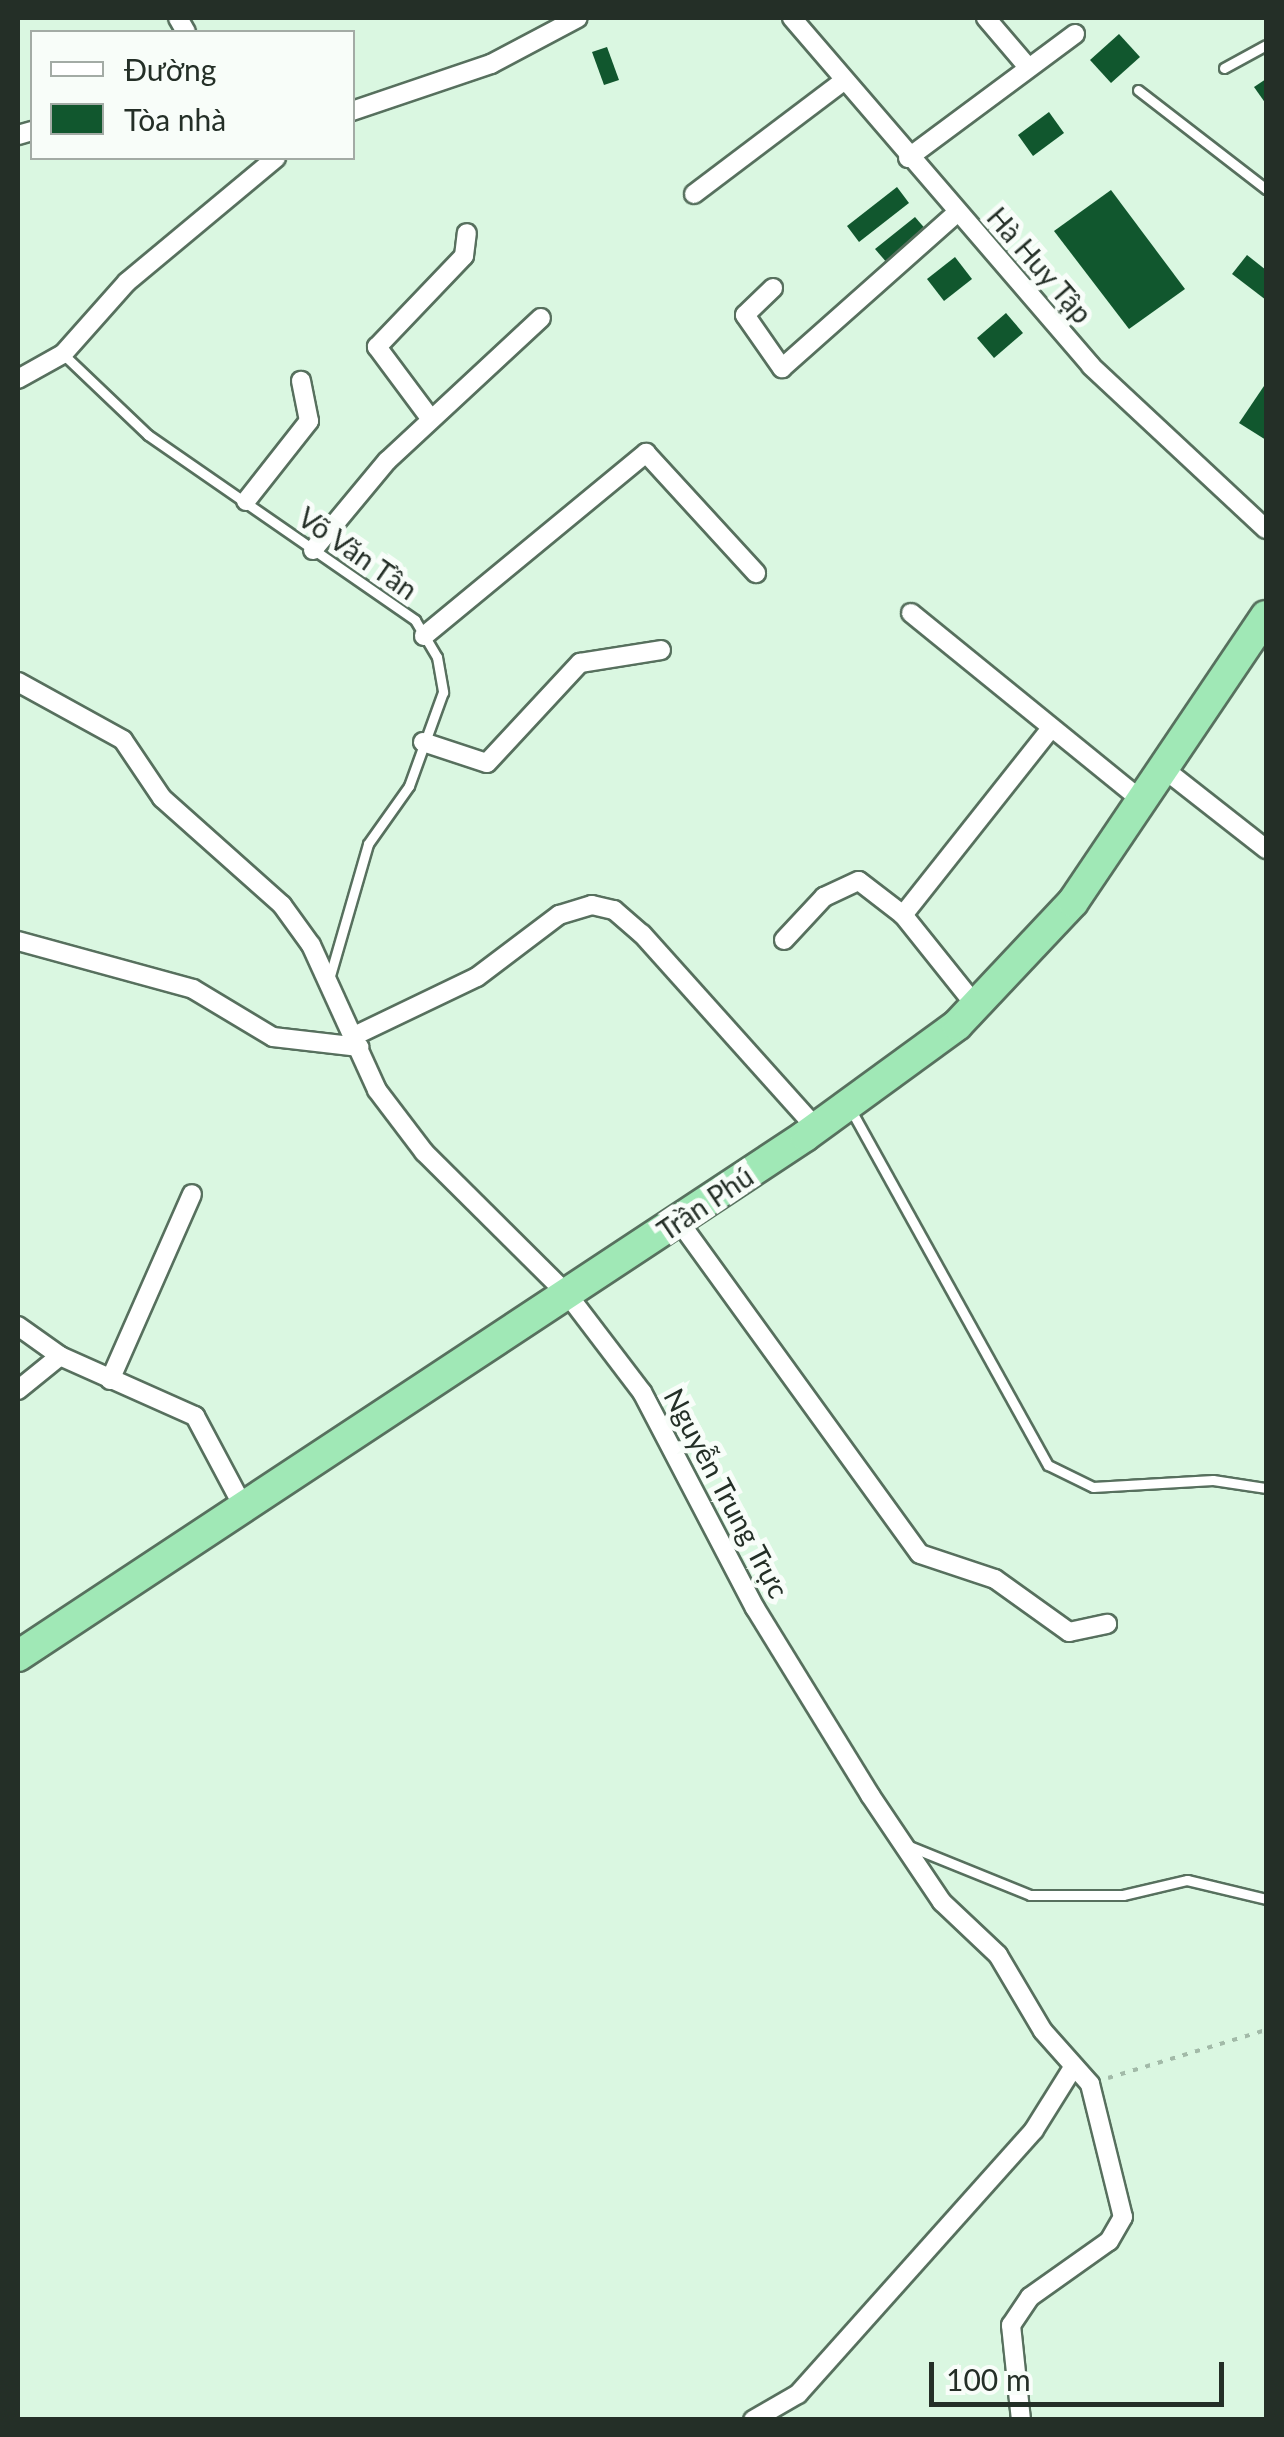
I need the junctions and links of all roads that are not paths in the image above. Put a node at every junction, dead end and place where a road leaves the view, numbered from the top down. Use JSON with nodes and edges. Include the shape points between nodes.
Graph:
{"nodes":[{"id":1,"x":578,"y":18,"type":"edge"},
{"id":2,"x":792,"y":18,"type":"edge"},
{"id":3,"x":986,"y":18,"type":"edge"},
{"id":4,"x":1074,"y":34,"type":"dead end"},
{"id":5,"x":1266,"y":45,"type":"edge"},
{"id":6,"x":1027,"y":66,"type":"junction"},
{"id":7,"x":1224,"y":68,"type":"dead end"},
{"id":8,"x":841,"y":83,"type":"junction"},
{"id":9,"x":1138,"y":90,"type":"dead end"},
{"id":10,"x":355,"y":109,"type":"edge"},
{"id":11,"x":908,"y":158,"type":"junction"},
{"id":12,"x":256,"y":164,"type":"edge"},
{"id":13,"x":1266,"y":190,"type":"edge"},
{"id":14,"x":694,"y":194,"type":"dead end"},
{"id":15,"x":958,"y":212,"type":"junction"},
{"id":16,"x":467,"y":233,"type":"dead end"},
{"id":17,"x":774,"y":288,"type":"dead end"},
{"id":18,"x":540,"y":318,"type":"dead end"},
{"id":19,"x":64,"y":354,"type":"junction"},
{"id":20,"x":18,"y":379,"type":"edge"},
{"id":21,"x":301,"y":381,"type":"dead end"},
{"id":22,"x":430,"y":418,"type":"junction"},
{"id":23,"x":246,"y":501,"type":"junction"},
{"id":24,"x":1266,"y":529,"type":"edge"},
{"id":25,"x":313,"y":550,"type":"junction"},
{"id":26,"x":756,"y":573,"type":"dead end"},
{"id":27,"x":911,"y":613,"type":"dead end"},
{"id":28,"x":1266,"y":616,"type":"edge"},
{"id":29,"x":424,"y":636,"type":"junction"},
{"id":30,"x":661,"y":650,"type":"dead end"},
{"id":31,"x":18,"y":682,"type":"edge"},
{"id":32,"x":1048,"y":731,"type":"junction"},
{"id":33,"x":424,"y":742,"type":"junction"},
{"id":34,"x":1164,"y":768,"type":"junction"},
{"id":35,"x":1142,"y":801,"type":"junction"},
{"id":36,"x":1266,"y":848,"type":"edge"},
{"id":37,"x":903,"y":915,"type":"junction"},
{"id":38,"x":784,"y":940,"type":"dead end"},
{"id":39,"x":18,"y":941,"type":"edge"},
{"id":40,"x":328,"y":981,"type":"junction"},
{"id":41,"x":976,"y":1006,"type":"junction"},
{"id":42,"x":356,"y":1042,"type":"junction"},
{"id":43,"x":848,"y":1104,"type":"junction"},
{"id":44,"x":816,"y":1128,"type":"junction"},
{"id":45,"x":192,"y":1194,"type":"dead end"},
{"id":46,"x":678,"y":1220,"type":"junction"},
{"id":47,"x":568,"y":1294,"type":"junction"},
{"id":48,"x":18,"y":1326,"type":"edge"},
{"id":49,"x":60,"y":1356,"type":"junction"},
{"id":50,"x":110,"y":1380,"type":"junction"},
{"id":51,"x":18,"y":1390,"type":"edge"},
{"id":52,"x":1266,"y":1488,"type":"edge"},
{"id":53,"x":245,"y":1510,"type":"junction"},
{"id":54,"x":1107,"y":1624,"type":"dead end"},
{"id":55,"x":18,"y":1656,"type":"edge"},
{"id":56,"x":902,"y":1842,"type":"junction"},
{"id":57,"x":1266,"y":1899,"type":"edge"},
{"id":58,"x":1074,"y":2066,"type":"junction"},
{"id":59,"x":753,"y":2420,"type":"edge"},
{"id":60,"x":1021,"y":2420,"type":"edge"}],
"edges":[{"from":1,"to":10,"type":"street","via":[[460,77]]},
{"from":2,"to":8,"type":"street","name":"Hà Huy Tập"},
{"from":3,"to":6,"type":"street"},
{"from":4,"to":6,"type":"street"},
{"from":5,"to":7,"type":"lane"},
{"from":6,"to":11,"type":"street"},
{"from":8,"to":11,"type":"street","name":"Hà Huy Tập"},
{"from":8,"to":14,"type":"street"},
{"from":9,"to":13,"type":"lane"},
{"from":11,"to":15,"type":"street","name":"Hà Huy Tập"},
{"from":12,"to":19,"type":"street","via":[[127,282]]},
{"from":15,"to":17,"type":"street","via":[[782,368],[745,315]]},
{"from":15,"to":24,"type":"street","name":"Hà Huy Tập","via":[[1090,366]]},
{"from":16,"to":22,"type":"street","via":[[464,256],[376,346]]},
{"from":18,"to":22,"type":"street"},
{"from":19,"to":20,"type":"street"},
{"from":19,"to":23,"type":"lane","name":"Võ Văn Tần","via":[[148,435]]},
{"from":21,"to":23,"type":"street","via":[[309,421]]},
{"from":22,"to":25,"type":"street"},
{"from":23,"to":25,"type":"lane","name":"Võ Văn Tần"},
{"from":25,"to":29,"type":"lane","name":"Võ Văn Tần"},
{"from":26,"to":29,"type":"street","via":[[646,453]]},
{"from":27,"to":32,"type":"street"},
{"from":28,"to":34,"type":"highway","name":"Trần Phú"},
{"from":29,"to":33,"type":"lane","name":"Võ Văn Tần","via":[[443,692]]},
{"from":30,"to":33,"type":"street","via":[[580,663],[487,762]]},
{"from":31,"to":40,"type":"street","name":"Nguyễn Trung Trực","via":[[123,740],[162,798],[282,905]]},
{"from":32,"to":35,"type":"street"},
{"from":32,"to":37,"type":"street"},
{"from":33,"to":40,"type":"lane","name":"Võ Văn Tần","via":[[408,786],[368,844]]},
{"from":34,"to":35,"type":"highway","name":"Trần Phú"},
{"from":34,"to":36,"type":"street"},
{"from":35,"to":41,"type":"highway","name":"Trần Phú","via":[[1073,902]]},
{"from":37,"to":38,"type":"street","via":[[858,882],[824,898]]},
{"from":37,"to":41,"type":"street"},
{"from":39,"to":42,"type":"street","via":[[193,988],[273,1037]]},
{"from":40,"to":42,"type":"street","name":"Nguyễn Trung Trực"},
{"from":41,"to":43,"type":"highway","name":"Trần Phú"},
{"from":42,"to":44,"type":"street","via":[[478,977],[559,915],[592,905],[614,910],[654,946]]},
{"from":42,"to":47,"type":"street","name":"Nguyễn Trung Trực","via":[[377,1090],[424,1152]]},
{"from":43,"to":44,"type":"highway","name":"Trần Phú"},
{"from":43,"to":52,"type":"lane","via":[[1048,1465],[1092,1487],[1213,1480]]},
{"from":44,"to":46,"type":"highway","name":"Trần Phú"},
{"from":45,"to":50,"type":"street"},
{"from":46,"to":47,"type":"highway","name":"Trần Phú"},
{"from":46,"to":54,"type":"street","via":[[920,1554],[995,1580],[1069,1632]]},
{"from":47,"to":53,"type":"highway","name":"Trần Phú"},
{"from":47,"to":56,"type":"street","name":"Nguyễn Trung Trực","via":[[642,1392],[755,1608]]},
{"from":48,"to":49,"type":"street"},
{"from":49,"to":50,"type":"street"},
{"from":49,"to":51,"type":"street"},
{"from":50,"to":53,"type":"street","via":[[195,1416]]},
{"from":53,"to":55,"type":"highway","name":"Trần Phú"},
{"from":56,"to":57,"type":"lane","via":[[1030,1896],[1123,1895],[1186,1880]]},
{"from":56,"to":58,"type":"street","name":"Nguyễn Trung Trực","via":[[942,1902],[998,1955]]},
{"from":58,"to":59,"type":"street","via":[[1034,2130],[798,2394]]},
{"from":58,"to":60,"type":"street","name":"Nguyễn Trung Trực","via":[[1090,2084],[1123,2217],[1109,2241],[1030,2297],[1012,2325]]}]}
